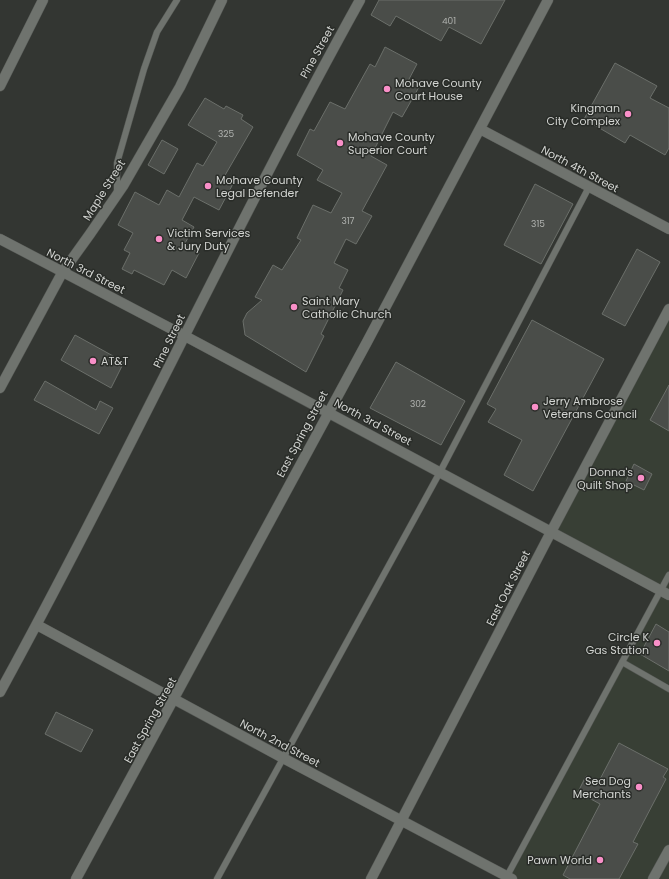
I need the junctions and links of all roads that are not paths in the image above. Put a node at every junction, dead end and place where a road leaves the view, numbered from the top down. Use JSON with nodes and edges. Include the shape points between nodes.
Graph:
{"nodes":[{"id":1,"x":43,"y":0,"type":"edge"},
{"id":2,"x":177,"y":0,"type":"edge"},
{"id":3,"x":222,"y":0,"type":"edge"},
{"id":4,"x":360,"y":0,"type":"edge"},
{"id":5,"x":548,"y":0,"type":"edge"},
{"id":6,"x":0,"y":86,"type":"edge"},
{"id":7,"x":480,"y":129,"type":"junction"},
{"id":8,"x":589,"y":187,"type":"junction"},
{"id":9,"x":117,"y":194,"type":"junction"},
{"id":10,"x":669,"y":230,"type":"edge"},
{"id":11,"x":0,"y":239,"type":"edge"},
{"id":12,"x":62,"y":273,"type":"junction"},
{"id":13,"x":669,"y":309,"type":"edge"},
{"id":14,"x":185,"y":336,"type":"junction"},
{"id":15,"x":0,"y":388,"type":"edge"},
{"id":16,"x":328,"y":412,"type":"junction"},
{"id":17,"x":440,"y":472,"type":"junction"},
{"id":18,"x":551,"y":532,"type":"junction"},
{"id":19,"x":669,"y":575,"type":"edge"},
{"id":20,"x":665,"y":593,"type":"edge"},
{"id":21,"x":37,"y":625,"type":"junction"},
{"id":22,"x":622,"y":662,"type":"junction"},
{"id":23,"x":669,"y":689,"type":"edge"},
{"id":24,"x":0,"y":692,"type":"edge"},
{"id":25,"x":175,"y":700,"type":"junction"},
{"id":26,"x":283,"y":758,"type":"junction"},
{"id":27,"x":403,"y":820,"type":"junction"},
{"id":28,"x":669,"y":850,"type":"edge"},
{"id":29,"x":508,"y":878,"type":"edge"},
{"id":30,"x":76,"y":879,"type":"edge"},
{"id":31,"x":217,"y":879,"type":"edge"},
{"id":32,"x":371,"y":879,"type":"edge"},
{"id":33,"x":653,"y":879,"type":"edge"}],
"edges":[{"from":1,"to":6,"type":"street"},
{"from":2,"to":9,"type":"lane","via":[[157,32],[144,69],[117,163]]},
{"from":3,"to":9,"type":"street","name":"Maple Street","via":[[180,87]]},
{"from":4,"to":14,"type":"street","name":"Pine Street","via":[[313,85]]},
{"from":5,"to":7,"type":"street","name":"East Spring Street"},
{"from":7,"to":8,"type":"street","name":"North 4th Street"},
{"from":7,"to":16,"type":"street","name":"East Spring Street"},
{"from":8,"to":10,"type":"street","name":"North 4th Street"},
{"from":8,"to":17,"type":"lane"},
{"from":9,"to":12,"type":"street","name":"Maple Street"},
{"from":11,"to":12,"type":"street","name":"North 3rd Street"},
{"from":12,"to":14,"type":"street","name":"North 3rd Street"},
{"from":12,"to":15,"type":"street","name":"Maple Street"},
{"from":13,"to":18,"type":"street","name":"East Oak Street"},
{"from":14,"to":16,"type":"street","name":"North 3rd Street"},
{"from":14,"to":21,"type":"street","name":"Pine Street"},
{"from":16,"to":17,"type":"street","name":"North 3rd Street"},
{"from":16,"to":25,"type":"street","name":"East Spring Street"},
{"from":17,"to":18,"type":"street","name":"North 3rd Street"},
{"from":17,"to":26,"type":"lane"},
{"from":18,"to":20,"type":"street","name":"North 3rd Street"},
{"from":18,"to":27,"type":"street","name":"East Oak Street"},
{"from":19,"to":20,"type":"lane"},
{"from":20,"to":22,"type":"lane"},
{"from":21,"to":24,"type":"street","name":"Pine Street"},
{"from":21,"to":25,"type":"street","name":"North 2nd Street"},
{"from":22,"to":23,"type":"lane"},
{"from":22,"to":29,"type":"lane"},
{"from":25,"to":26,"type":"street","name":"North 2nd Street"},
{"from":25,"to":30,"type":"street","name":"East Spring Street"},
{"from":26,"to":27,"type":"street","name":"North 2nd Street"},
{"from":26,"to":31,"type":"lane"},
{"from":27,"to":29,"type":"street","name":"North 2nd Street"},
{"from":27,"to":32,"type":"street","name":"East Oak Street"},
{"from":28,"to":33,"type":"street"}]}
